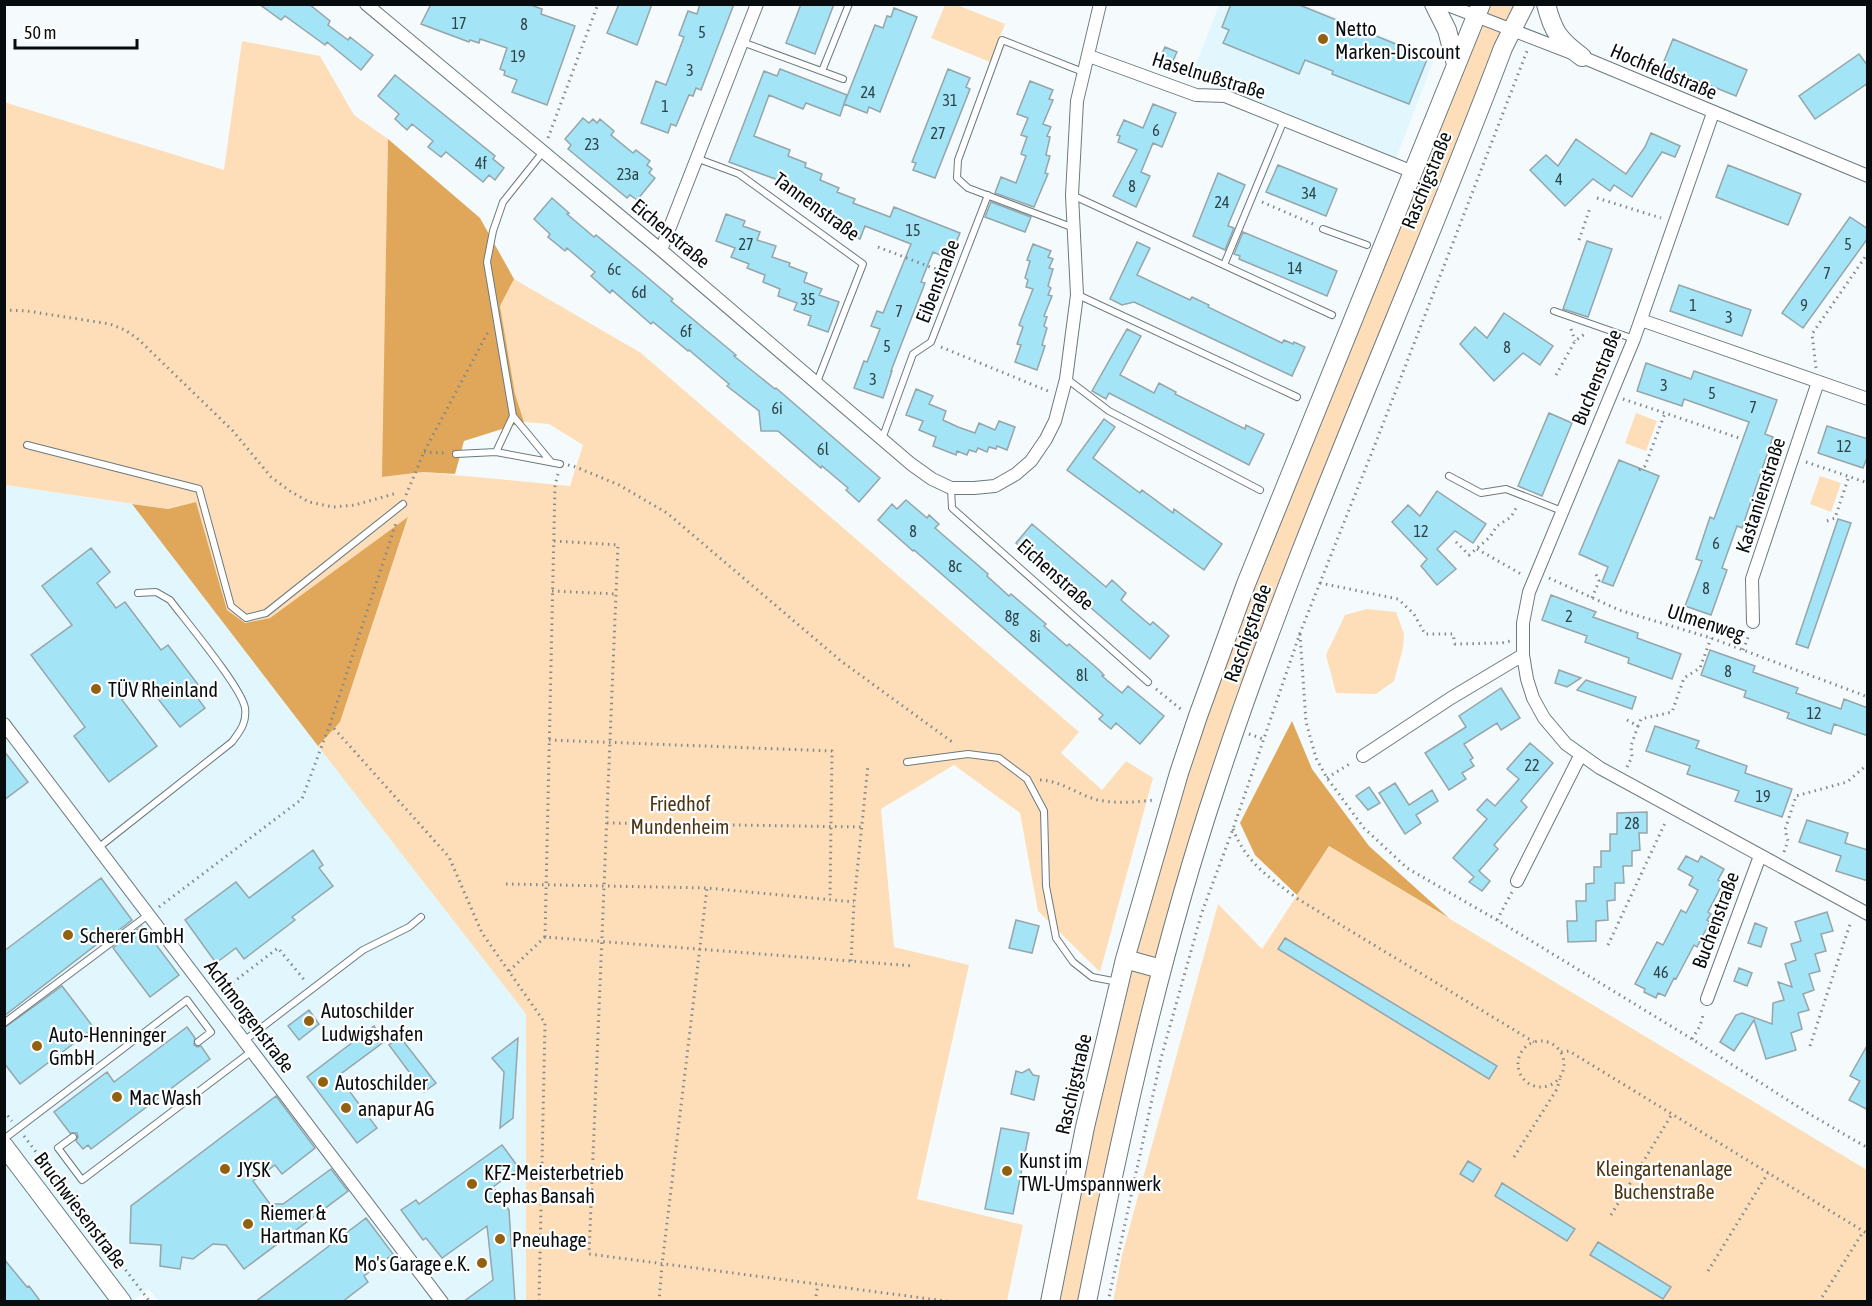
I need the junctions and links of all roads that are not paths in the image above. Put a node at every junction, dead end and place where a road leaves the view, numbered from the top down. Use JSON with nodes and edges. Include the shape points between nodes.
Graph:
{"nodes":[{"id":1,"x":366,"y":4,"type":"edge"},
{"id":2,"x":757,"y":4,"type":"edge"},
{"id":3,"x":849,"y":4,"type":"edge"},
{"id":4,"x":1100,"y":4,"type":"edge"},
{"id":5,"x":1434,"y":4,"type":"edge"},
{"id":6,"x":1445,"y":4,"type":"edge"},
{"id":7,"x":1525,"y":4,"type":"edge"},
{"id":8,"x":1546,"y":4,"type":"edge"},
{"id":9,"x":1479,"y":11,"type":"edge"},
{"id":10,"x":1510,"y":30,"type":"junction"},
{"id":11,"x":742,"y":42,"type":"junction"},
{"id":12,"x":1089,"y":56,"type":"junction"},
{"id":13,"x":1582,"y":57,"type":"junction"},
{"id":14,"x":1456,"y":64,"type":"junction"},
{"id":15,"x":822,"y":71,"type":"junction"},
{"id":16,"x":1084,"y":72,"type":"junction"},
{"id":17,"x":843,"y":79,"type":"dead end"},
{"id":18,"x":1713,"y":113,"type":"junction"},
{"id":19,"x":1284,"y":120,"type":"junction"},
{"id":20,"x":543,"y":152,"type":"junction"},
{"id":21,"x":696,"y":158,"type":"junction"},
{"id":22,"x":1413,"y":172,"type":"junction"},
{"id":23,"x":1868,"y":176,"type":"edge"},
{"id":24,"x":988,"y":195,"type":"junction"},
{"id":25,"x":1072,"y":195,"type":"junction"},
{"id":26,"x":1074,"y":228,"type":"junction"},
{"id":27,"x":1323,"y":229,"type":"road end"},
{"id":28,"x":1367,"y":245,"type":"dead end"},
{"id":29,"x":661,"y":250,"type":"junction"},
{"id":30,"x":1224,"y":265,"type":"junction"},
{"id":31,"x":1077,"y":295,"type":"junction"},
{"id":32,"x":1554,"y":312,"type":"dead end"},
{"id":33,"x":1332,"y":315,"type":"dead end"},
{"id":34,"x":1641,"y":320,"type":"junction"},
{"id":35,"x":1634,"y":339,"type":"junction"},
{"id":36,"x":1066,"y":379,"type":"junction"},
{"id":37,"x":1818,"y":382,"type":"junction"},
{"id":38,"x":816,"y":383,"type":"junction"},
{"id":39,"x":1297,"y":397,"type":"dead end"},
{"id":40,"x":1868,"y":399,"type":"edge"},
{"id":41,"x":513,"y":416,"type":"junction"},
{"id":42,"x":882,"y":439,"type":"junction"},
{"id":43,"x":27,"y":445,"type":"dead end"},
{"id":44,"x":496,"y":452,"type":"junction"},
{"id":45,"x":456,"y":454,"type":"road end"},
{"id":46,"x":551,"y":462,"type":"junction"},
{"id":47,"x":560,"y":464,"type":"road end"},
{"id":48,"x":1449,"y":476,"type":"dead end"},
{"id":49,"x":951,"y":488,"type":"junction"},
{"id":50,"x":1260,"y":490,"type":"dead end"},
{"id":51,"x":403,"y":504,"type":"road end"},
{"id":52,"x":1562,"y":511,"type":"junction"},
{"id":53,"x":138,"y":593,"type":"dead end"},
{"id":54,"x":1754,"y":622,"type":"dead end"},
{"id":55,"x":1523,"y":656,"type":"junction"},
{"id":56,"x":1148,"y":682,"type":"road end"},
{"id":57,"x":4,"y":724,"type":"edge"},
{"id":58,"x":1362,"y":756,"type":"road end"},
{"id":59,"x":1580,"y":756,"type":"junction"},
{"id":60,"x":907,"y":762,"type":"dead end"},
{"id":61,"x":98,"y":848,"type":"junction"},
{"id":62,"x":1760,"y":856,"type":"junction"},
{"id":63,"x":1518,"y":881,"type":"road end"},
{"id":64,"x":1868,"y":914,"type":"edge"},
{"id":65,"x":149,"y":915,"type":"junction"},
{"id":66,"x":421,"y":917,"type":"dead end"},
{"id":67,"x":1125,"y":959,"type":"junction"},
{"id":68,"x":1161,"y":969,"type":"junction"},
{"id":69,"x":1119,"y":982,"type":"junction"},
{"id":70,"x":1707,"y":999,"type":"road end"},
{"id":71,"x":4,"y":1023,"type":"edge"},
{"id":72,"x":198,"y":1042,"type":"dead end"},
{"id":73,"x":248,"y":1046,"type":"junction"},
{"id":74,"x":73,"y":1137,"type":"dead end"},
{"id":75,"x":4,"y":1139,"type":"edge"},
{"id":76,"x":4,"y":1146,"type":"edge"},
{"id":77,"x":122,"y":1302,"type":"edge"},
{"id":78,"x":442,"y":1302,"type":"edge"},
{"id":79,"x":1050,"y":1302,"type":"edge"},
{"id":80,"x":1087,"y":1302,"type":"edge"}],
"edges":[{"from":1,"to":20,"type":"street","name":"Eichenstraße"},
{"from":2,"to":11,"type":"street"},
{"from":3,"to":15,"type":"lane"},
{"from":4,"to":12,"type":"street","name":"Eichenstraße"},
{"from":5,"to":14,"type":"street","via":[[1447,30]]},
{"from":6,"to":9,"type":"street","name":"Hochfeldstraße"},
{"from":7,"to":10,"type":"street","name":"Raschigstraße"},
{"from":8,"to":13,"type":"street","via":[[1556,34]]},
{"from":9,"to":10,"type":"street","name":"Hochfeldstraße"},
{"from":9,"to":14,"type":"street","name":"Raschigstraße"},
{"from":10,"to":13,"type":"street","name":"Hochfeldstraße"},
{"from":10,"to":68,"type":"street","name":"Raschigstraße","via":[[1282,599],[1215,787]]},
{"from":11,"to":15,"type":"lane"},
{"from":11,"to":21,"type":"street"},
{"from":12,"to":16,"type":"street","name":"Eichenstraße"},
{"from":12,"to":19,"type":"street","name":"Haselnußstraße","via":[[1196,95],[1225,96]]},
{"from":13,"to":18,"type":"street","name":"Hochfeldstraße"},
{"from":14,"to":22,"type":"street","name":"Raschigstraße"},
{"from":15,"to":17,"type":"lane"},
{"from":16,"to":24,"type":"lane","via":[[1002,40],[958,160],[957,178],[968,188]]},
{"from":16,"to":25,"type":"street","name":"Eichenstraße","via":[[1077,101]]},
{"from":18,"to":23,"type":"street","name":"Hochfeldstraße"},
{"from":18,"to":34,"type":"street","name":"Buchenstraße"},
{"from":19,"to":22,"type":"street","name":"Haselnußstraße"},
{"from":19,"to":30,"type":"lane","name":"Haselnußstraße"},
{"from":20,"to":29,"type":"street","name":"Eichenstraße"},
{"from":20,"to":41,"type":"lane","via":[[503,202],[487,262]]},
{"from":21,"to":29,"type":"street"},
{"from":21,"to":38,"type":"lane","name":"Tannenstraße","via":[[739,174],[863,264]]},
{"from":22,"to":67,"type":"street","name":"Raschigstraße","via":[[1242,595],[1179,773]]},
{"from":24,"to":26,"type":"lane"},
{"from":24,"to":42,"type":"lane","name":"Eibenstraße","via":[[931,342],[913,354]]},
{"from":25,"to":26,"type":"street","name":"Eichenstraße"},
{"from":25,"to":30,"type":"lane"},
{"from":26,"to":31,"type":"street","name":"Eichenstraße"},
{"from":27,"to":28,"type":"lane"},
{"from":29,"to":38,"type":"street","name":"Eichenstraße"},
{"from":30,"to":33,"type":"lane"},
{"from":31,"to":36,"type":"street","name":"Eichenstraße"},
{"from":31,"to":39,"type":"lane"},
{"from":32,"to":35,"type":"lane"},
{"from":34,"to":35,"type":"street","name":"Buchenstraße"},
{"from":34,"to":37,"type":"street"},
{"from":35,"to":52,"type":"street","name":"Buchenstraße"},
{"from":36,"to":49,"type":"street","name":"Eichenstraße","via":[[1055,422],[1031,460],[995,486]]},
{"from":36,"to":50,"type":"lane","via":[[1108,411]]},
{"from":37,"to":40,"type":"street"},
{"from":37,"to":54,"type":"street","name":"Kastanienstraße","via":[[1752,579]]},
{"from":38,"to":42,"type":"street","name":"Eichenstraße"},
{"from":41,"to":44,"type":"lane"},
{"from":41,"to":46,"type":"lane"},
{"from":42,"to":49,"type":"street","name":"Eichenstraße","via":[[932,479]]},
{"from":43,"to":51,"type":"lane","via":[[199,489],[231,606],[246,618],[266,613]]},
{"from":44,"to":45,"type":"lane"},
{"from":44,"to":46,"type":"lane"},
{"from":46,"to":47,"type":"lane"},
{"from":48,"to":52,"type":"lane","via":[[1481,493],[1506,489]]},
{"from":49,"to":56,"type":"lane","name":"Eichenstraße","via":[[952,508]]},
{"from":52,"to":55,"type":"street","name":"Buchenstraße","via":[[1524,611]]},
{"from":53,"to":61,"type":"lane","via":[[156,592],[170,600],[236,687],[245,707],[244,726],[232,742]]},
{"from":55,"to":58,"type":"street"},
{"from":55,"to":59,"type":"street","name":"Buchenstraße","via":[[1533,698],[1554,731]]},
{"from":57,"to":61,"type":"street","name":"Achtmorgenstraße"},
{"from":59,"to":62,"type":"street","name":"Buchenstraße"},
{"from":59,"to":63,"type":"street"},
{"from":60,"to":69,"type":"lane","via":[[968,754],[999,758],[1027,779],[1044,811],[1046,886],[1056,938],[1073,962],[1092,977]]},
{"from":61,"to":65,"type":"street","name":"Achtmorgenstraße"},
{"from":62,"to":64,"type":"street","name":"Buchenstraße"},
{"from":62,"to":70,"type":"street","name":"Buchenstraße"},
{"from":65,"to":71,"type":"lane"},
{"from":65,"to":73,"type":"street","name":"Achtmorgenstraße"},
{"from":66,"to":73,"type":"lane","via":[[363,950]]},
{"from":67,"to":68,"type":"street"},
{"from":67,"to":69,"type":"street","name":"Raschigstraße"},
{"from":68,"to":80,"type":"street","name":"Raschigstraße"},
{"from":69,"to":79,"type":"street","name":"Raschigstraße"},
{"from":72,"to":75,"type":"lane","via":[[211,1032],[187,1000]]},
{"from":73,"to":74,"type":"lane","via":[[82,1180],[58,1148]]},
{"from":73,"to":78,"type":"street","name":"Achtmorgenstraße"},
{"from":76,"to":77,"type":"street","name":"Bruchwiesenstraße"}]}
